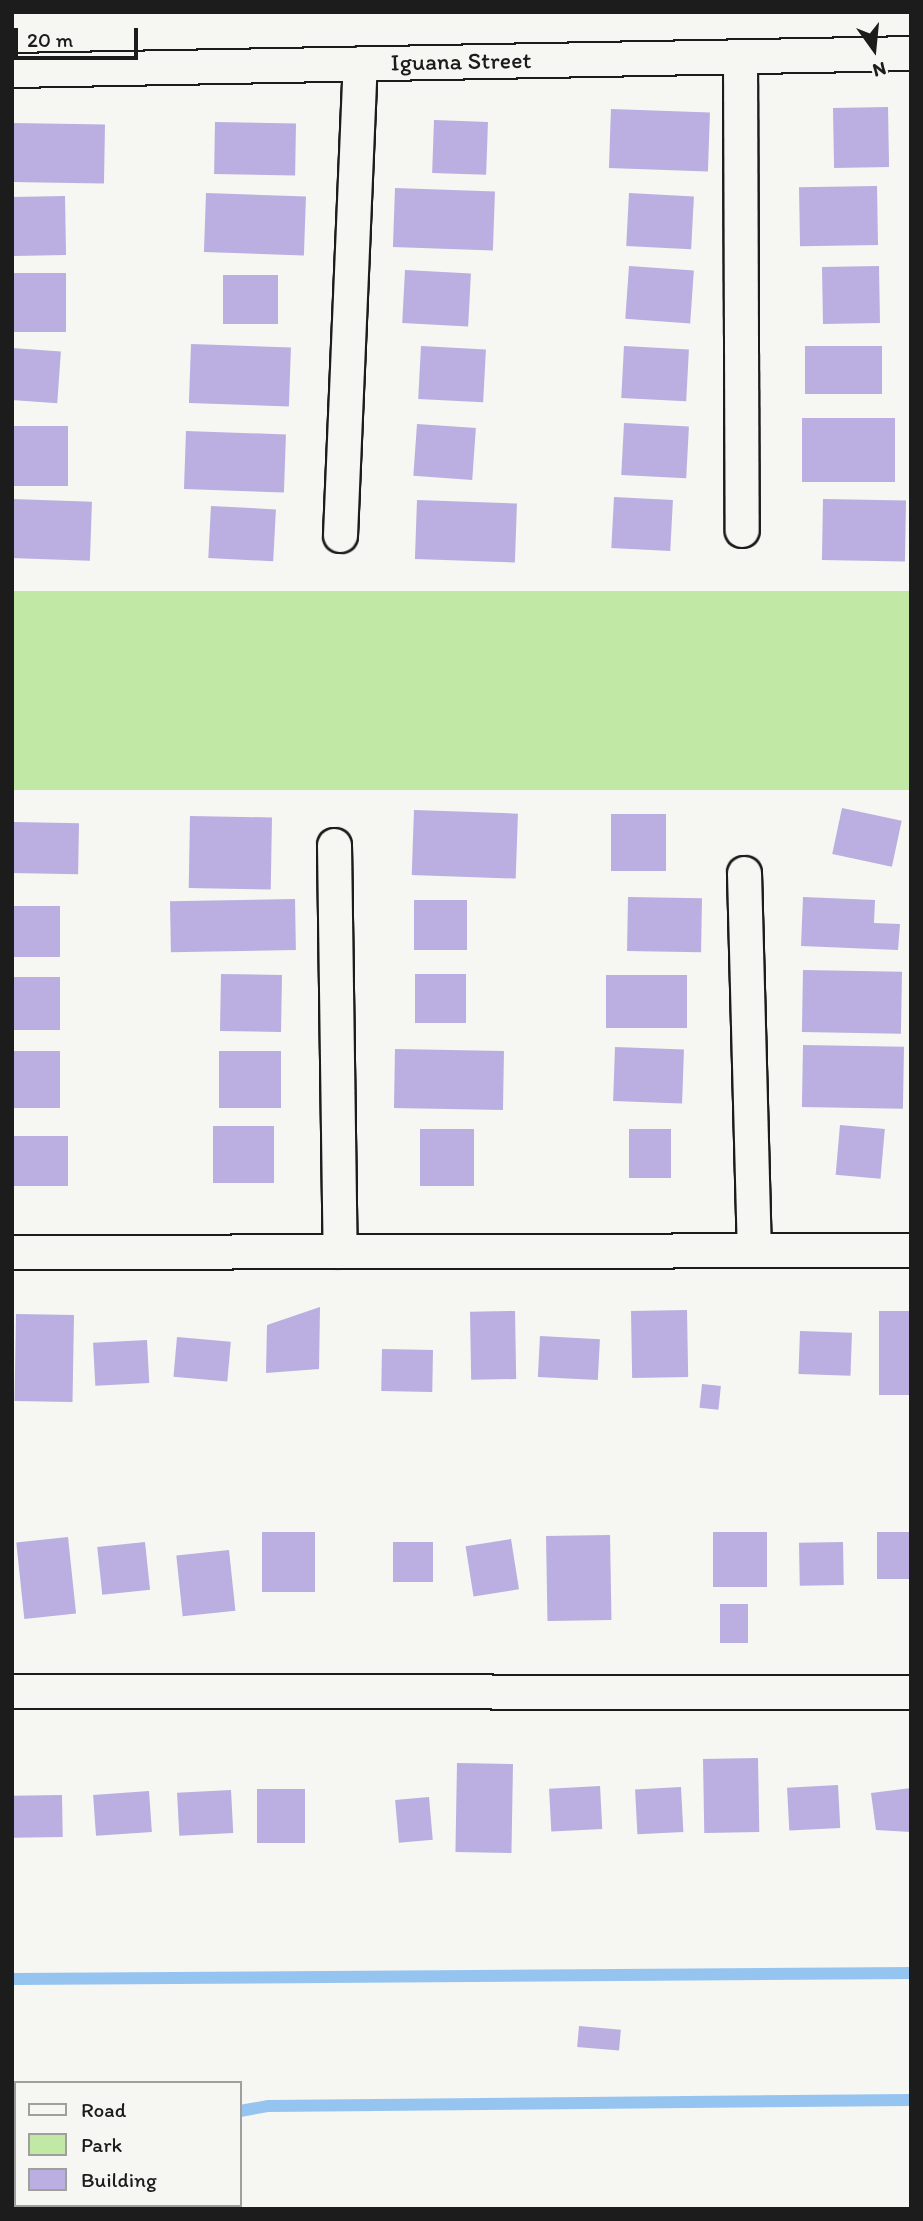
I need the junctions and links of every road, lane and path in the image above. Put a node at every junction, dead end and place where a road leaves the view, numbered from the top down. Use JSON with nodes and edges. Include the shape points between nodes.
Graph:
{"nodes":[{"id":1,"x":911,"y":53,"type":"edge"},
{"id":2,"x":740,"y":56,"type":"junction"},
{"id":3,"x":360,"y":64,"type":"junction"},
{"id":4,"x":12,"y":70,"type":"edge"},
{"id":5,"x":742,"y":530,"type":"dead end"},
{"id":6,"x":340,"y":535,"type":"dead end"},
{"id":7,"x":334,"y":845,"type":"dead end"},
{"id":8,"x":744,"y":873,"type":"dead end"},
{"id":9,"x":754,"y":1250,"type":"junction"},
{"id":10,"x":911,"y":1250,"type":"edge"},
{"id":11,"x":340,"y":1251,"type":"junction"},
{"id":12,"x":12,"y":1252,"type":"edge"},
{"id":13,"x":12,"y":1691,"type":"edge"},
{"id":14,"x":911,"y":1692,"type":"edge"}],
"edges":[{"from":1,"to":2,"type":"street","name":"Iguana Street"},
{"from":2,"to":3,"type":"street","name":"Iguana Street"},
{"from":2,"to":5,"type":"street"},
{"from":3,"to":4,"type":"street","name":"Iguana Street"},
{"from":3,"to":6,"type":"street"},
{"from":7,"to":11,"type":"street"},
{"from":8,"to":9,"type":"street"},
{"from":9,"to":10,"type":"street"},
{"from":9,"to":11,"type":"street"},
{"from":11,"to":12,"type":"street"},
{"from":13,"to":14,"type":"street"}]}
